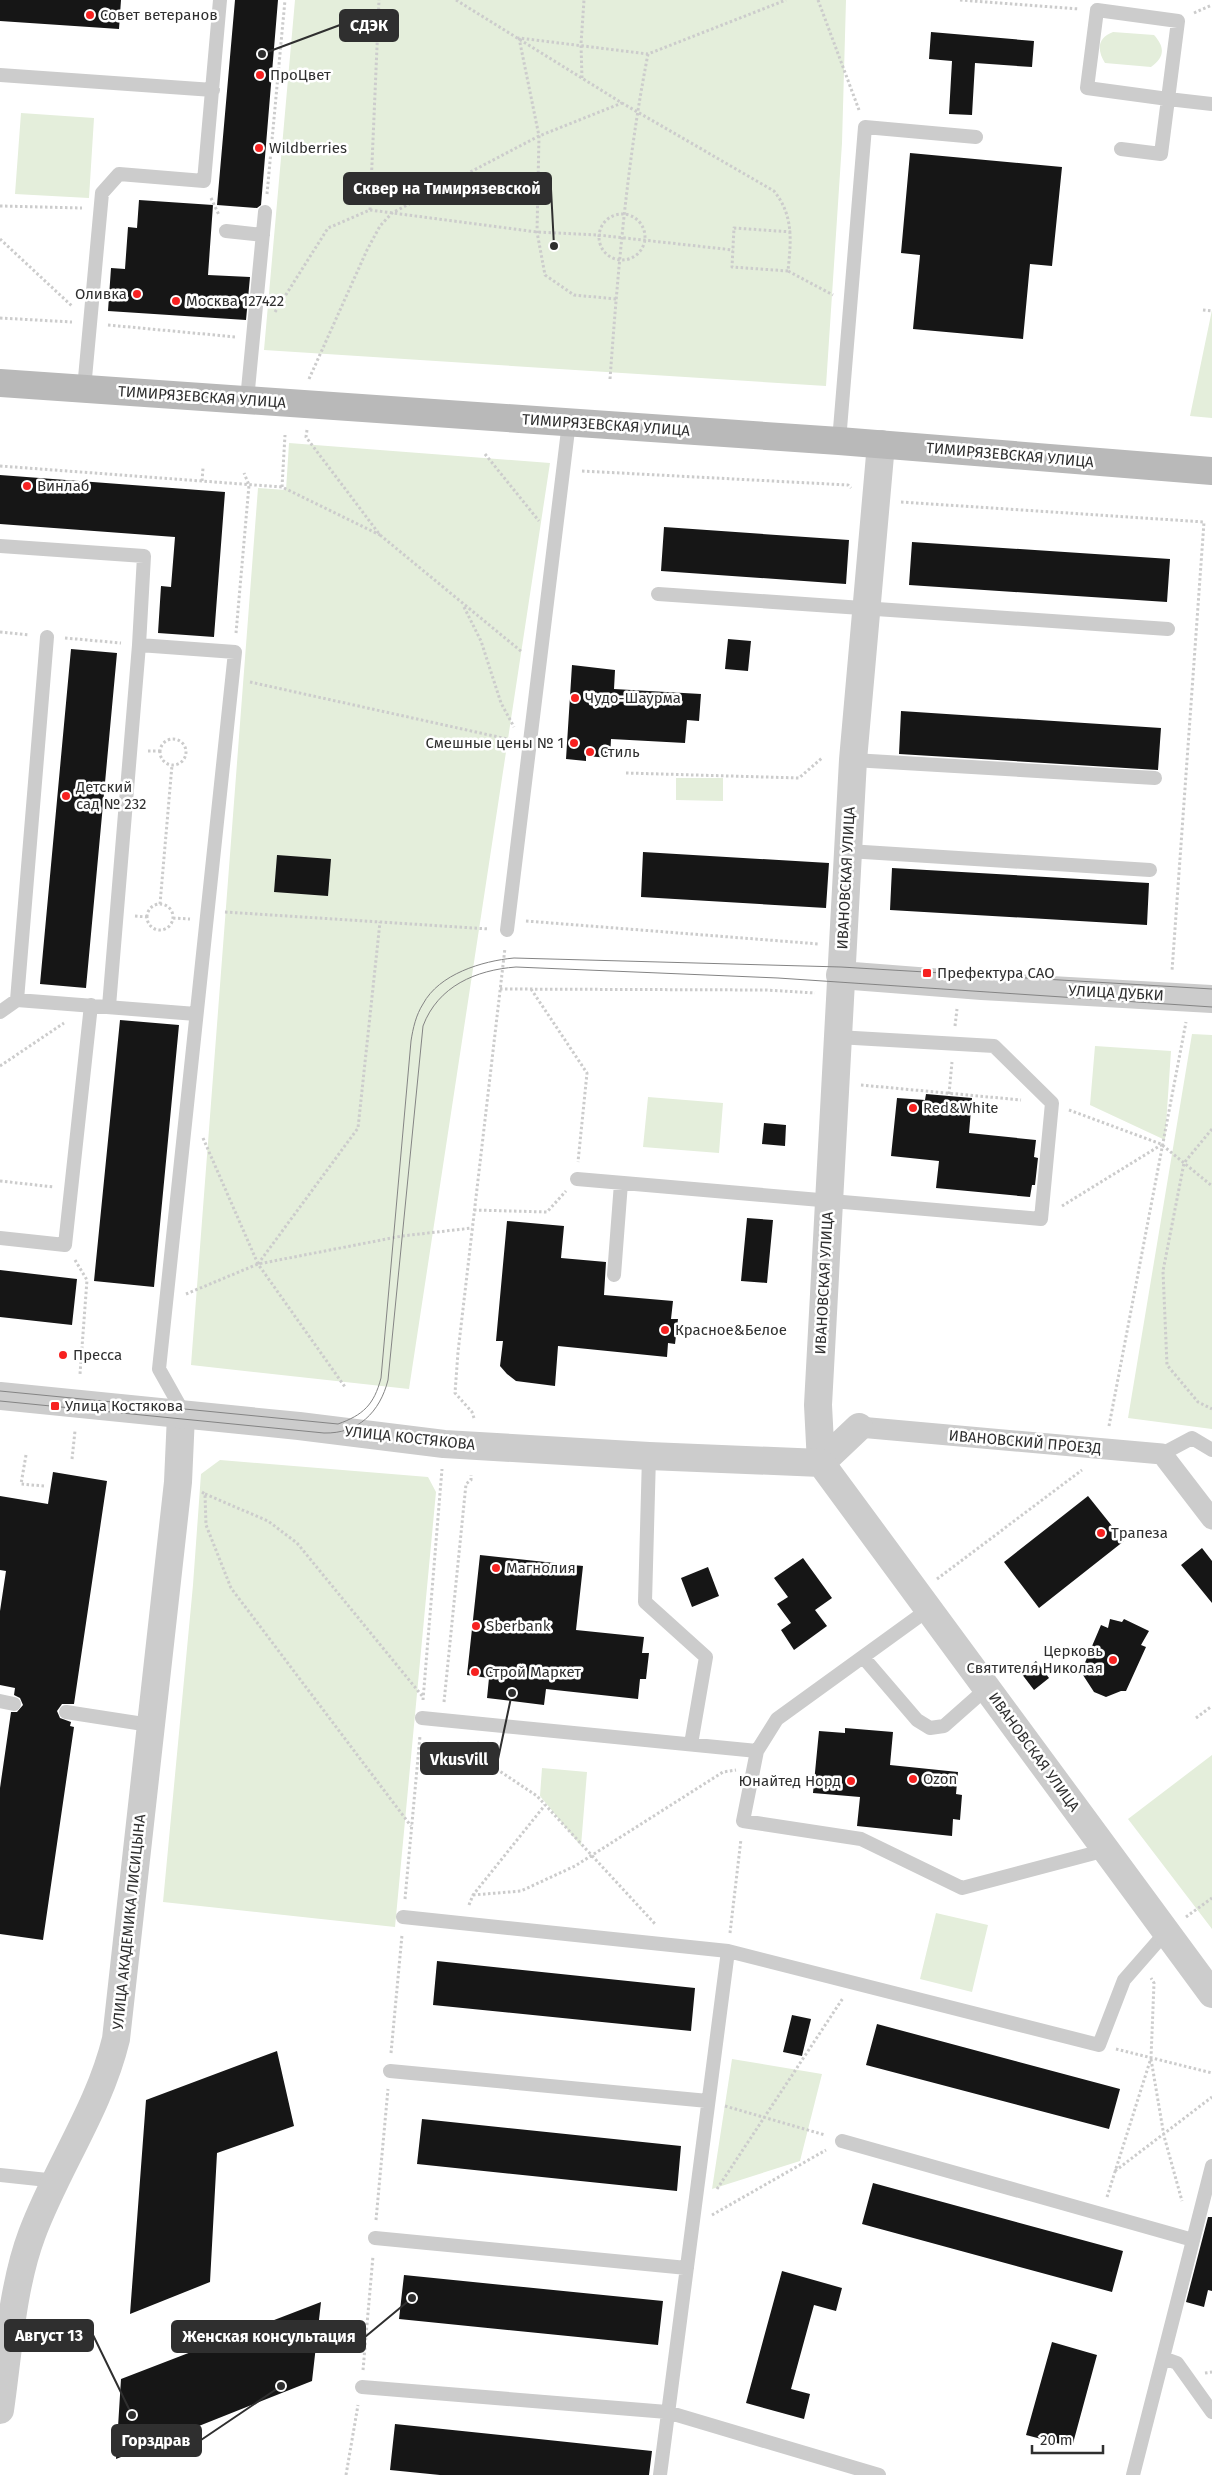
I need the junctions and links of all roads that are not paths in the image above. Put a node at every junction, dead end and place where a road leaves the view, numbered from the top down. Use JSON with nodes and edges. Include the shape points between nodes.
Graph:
{"nodes":[{"id":1,"x":220,"y":0,"type":"edge"},
{"id":2,"x":0,"y":75,"type":"edge"},
{"id":3,"x":213,"y":90,"type":"junction"},
{"id":4,"x":1168,"y":99,"type":"junction"},
{"id":5,"x":1212,"y":104,"type":"edge"},
{"id":6,"x":976,"y":137,"type":"dead end"},
{"id":7,"x":1121,"y":149,"type":"dead end"},
{"id":8,"x":265,"y":212,"type":"road end"},
{"id":9,"x":226,"y":231,"type":"road end"},
{"id":10,"x":263,"y":235,"type":"junction"},
{"id":11,"x":0,"y":383,"type":"edge"},
{"id":12,"x":84,"y":389,"type":"junction"},
{"id":13,"x":247,"y":400,"type":"junction"},
{"id":14,"x":569,"y":422,"type":"junction"},
{"id":15,"x":839,"y":441,"type":"junction"},
{"id":16,"x":882,"y":444,"type":"junction"},
{"id":17,"x":1212,"y":471,"type":"edge"},
{"id":18,"x":0,"y":546,"type":"edge"},
{"id":19,"x":658,"y":594,"type":"dead end"},
{"id":20,"x":867,"y":608,"type":"junction"},
{"id":21,"x":1168,"y":629,"type":"dead end"},
{"id":22,"x":47,"y":637,"type":"road end"},
{"id":23,"x":139,"y":645,"type":"junction"},
{"id":24,"x":853,"y":760,"type":"junction"},
{"id":25,"x":1155,"y":778,"type":"dead end"},
{"id":26,"x":848,"y":851,"type":"junction"},
{"id":27,"x":1150,"y":870,"type":"dead end"},
{"id":28,"x":507,"y":925,"type":"road end"},
{"id":29,"x":831,"y":984,"type":"junction"},
{"id":30,"x":1192,"y":997,"type":"edge"},
{"id":31,"x":16,"y":1000,"type":"junction"},
{"id":32,"x":92,"y":1005,"type":"junction"},
{"id":33,"x":109,"y":1006,"type":"junction"},
{"id":34,"x":0,"y":1012,"type":"edge"},
{"id":35,"x":196,"y":1014,"type":"junction"},
{"id":36,"x":837,"y":1037,"type":"junction"},
{"id":37,"x":577,"y":1179,"type":"road end"},
{"id":38,"x":621,"y":1183,"type":"junction"},
{"id":39,"x":828,"y":1201,"type":"junction"},
{"id":40,"x":0,"y":1238,"type":"edge"},
{"id":41,"x":614,"y":1275,"type":"dead end"},
{"id":42,"x":0,"y":1396,"type":"edge"},
{"id":43,"x":181,"y":1415,"type":"junction"},
{"id":44,"x":859,"y":1427,"type":"joint"},
{"id":45,"x":1212,"y":1450,"type":"edge"},
{"id":46,"x":1162,"y":1454,"type":"junction"},
{"id":47,"x":649,"y":1456,"type":"junction"},
{"id":48,"x":821,"y":1464,"type":"junction"},
{"id":49,"x":1212,"y":1519,"type":"edge"},
{"id":50,"x":930,"y":1596,"type":"junction"},
{"id":51,"x":863,"y":1657,"type":"junction"},
{"id":52,"x":987,"y":1688,"type":"junction"},
{"id":53,"x":0,"y":1701,"type":"edge"},
{"id":54,"x":14,"y":1704,"type":"dead end"},
{"id":55,"x":66,"y":1712,"type":"dead end"},
{"id":56,"x":422,"y":1718,"type":"road end"},
{"id":57,"x":150,"y":1725,"type":"junction"},
{"id":58,"x":691,"y":1744,"type":"junction"},
{"id":59,"x":757,"y":1751,"type":"junction"},
{"id":60,"x":1106,"y":1850,"type":"junction"},
{"id":61,"x":403,"y":1917,"type":"road end"},
{"id":62,"x":1166,"y":1932,"type":"junction"},
{"id":63,"x":728,"y":1951,"type":"junction"},
{"id":64,"x":1212,"y":1994,"type":"edge"},
{"id":65,"x":390,"y":2071,"type":"road end"},
{"id":66,"x":708,"y":2101,"type":"junction"},
{"id":67,"x":842,"y":2141,"type":"road end"},
{"id":68,"x":1212,"y":2166,"type":"edge"},
{"id":69,"x":0,"y":2175,"type":"edge"},
{"id":70,"x":57,"y":2181,"type":"junction"},
{"id":71,"x":375,"y":2238,"type":"road end"},
{"id":72,"x":1193,"y":2240,"type":"junction"},
{"id":73,"x":686,"y":2268,"type":"junction"},
{"id":74,"x":1163,"y":2358,"type":"junction"},
{"id":75,"x":362,"y":2387,"type":"road end"},
{"id":76,"x":0,"y":2410,"type":"edge"},
{"id":77,"x":668,"y":2412,"type":"junction"},
{"id":78,"x":1212,"y":2412,"type":"edge"},
{"id":79,"x":660,"y":2475,"type":"edge"},
{"id":80,"x":879,"y":2475,"type":"edge"},
{"id":81,"x":1133,"y":2475,"type":"edge"}],
"edges":[{"from":1,"to":3,"type":"lane"},
{"from":2,"to":3,"type":"lane"},
{"from":3,"to":12,"type":"lane","via":[[204,181],[119,174],[102,193]]},
{"from":4,"to":4,"type":"lane","via":[[1178,21],[1097,10],[1086,88]]},
{"from":4,"to":5,"type":"lane"},
{"from":4,"to":7,"type":"lane","via":[[1161,154]]},
{"from":6,"to":15,"type":"lane","via":[[865,127]]},
{"from":8,"to":10,"type":"lane"},
{"from":9,"to":10,"type":"lane"},
{"from":10,"to":13,"type":"lane"},
{"from":11,"to":12,"type":"main road","name":"ТИМИРЯЗЕВСКАЯ УЛИЦА"},
{"from":12,"to":13,"type":"main road","name":"ТИМИРЯЗЕВСКАЯ УЛИЦА"},
{"from":13,"to":14,"type":"main road","name":"ТИМИРЯЗЕВСКАЯ УЛИЦА"},
{"from":14,"to":15,"type":"main road","name":"ТИМИРЯЗЕВСКАЯ УЛИЦА"},
{"from":14,"to":28,"type":"lane"},
{"from":15,"to":16,"type":"main road","name":"ТИМИРЯЗЕВСКАЯ УЛИЦА"},
{"from":16,"to":17,"type":"main road","name":"ТИМИРЯЗЕВСКАЯ УЛИЦА"},
{"from":16,"to":20,"type":"street","name":"ИВАНОВСКАЯ УЛИЦА"},
{"from":18,"to":23,"type":"lane","via":[[144,556]]},
{"from":19,"to":20,"type":"lane"},
{"from":20,"to":21,"type":"lane"},
{"from":20,"to":24,"type":"street","name":"ИВАНОВСКАЯ УЛИЦА"},
{"from":22,"to":31,"type":"lane"},
{"from":23,"to":33,"type":"lane"},
{"from":23,"to":35,"type":"lane","via":[[235,652]]},
{"from":24,"to":25,"type":"lane"},
{"from":24,"to":26,"type":"street","name":"ИВАНОВСКАЯ УЛИЦА"},
{"from":26,"to":27,"type":"lane"},
{"from":26,"to":29,"type":"street","name":"ИВАНОВСКАЯ УЛИЦА"},
{"from":29,"to":30,"type":"street","name":"УЛИЦА ДУБКИ","via":[[982,986]]},
{"from":29,"to":36,"type":"street","name":"ИВАНОВСКАЯ УЛИЦА"},
{"from":31,"to":32,"type":"lane"},
{"from":31,"to":34,"type":"lane"},
{"from":32,"to":33,"type":"lane"},
{"from":32,"to":40,"type":"lane","via":[[65,1245]]},
{"from":33,"to":35,"type":"lane"},
{"from":35,"to":43,"type":"lane","via":[[159,1369],[182,1410]]},
{"from":36,"to":39,"type":"street","name":"ИВАНОВСКАЯ УЛИЦА"},
{"from":36,"to":39,"type":"lane","via":[[994,1046],[1052,1103],[1041,1219]]},
{"from":37,"to":38,"type":"lane"},
{"from":38,"to":39,"type":"lane"},
{"from":38,"to":41,"type":"lane"},
{"from":39,"to":48,"type":"street","name":"ИВАНОВСКАЯ УЛИЦА","via":[[818,1405]]},
{"from":42,"to":43,"type":"street","name":"УЛИЦА КОСТЯКОВА"},
{"from":43,"to":47,"type":"street","name":"УЛИЦА КОСТЯКОВА","via":[[444,1444]]},
{"from":43,"to":57,"type":"street","name":"УЛИЦА АКАДЕМИКА ЛИСИЦЫНА","via":[[178,1482]]},
{"from":44,"to":46,"type":"street","name":"ИВАНОВСКИЙ ПРОЕЗД"},
{"from":44,"to":48,"type":"street","name":"ИВАНОВСКИЙ ПРОЕЗД"},
{"from":45,"to":46,"type":"lane","via":[[1192,1438]]},
{"from":46,"to":49,"type":"street"},
{"from":47,"to":48,"type":"street","name":"УЛИЦА КОСТЯКОВА"},
{"from":47,"to":58,"type":"lane","via":[[646,1602],[706,1657]]},
{"from":48,"to":50,"type":"street","name":"ИВАНОВСКАЯ УЛИЦА"},
{"from":50,"to":51,"type":"lane"},
{"from":50,"to":52,"type":"street","name":"ИВАНОВСКАЯ УЛИЦА"},
{"from":51,"to":52,"type":"lane","via":[[917,1720],[930,1728],[944,1726]]},
{"from":51,"to":59,"type":"lane","via":[[777,1719]]},
{"from":52,"to":60,"type":"street","name":"ИВАНОВСКАЯ УЛИЦА"},
{"from":53,"to":54,"type":"lane"},
{"from":55,"to":57,"type":"lane"},
{"from":56,"to":58,"type":"lane"},
{"from":57,"to":70,"type":"street","name":"УЛИЦА АКАДЕМИКА ЛИСИЦЫНА","via":[[116,2039],[101,2089]]},
{"from":58,"to":59,"type":"lane"},
{"from":59,"to":60,"type":"lane","via":[[743,1821],[861,1839],[962,1888]]},
{"from":60,"to":62,"type":"street","name":"ИВАНОВСКАЯ УЛИЦА"},
{"from":61,"to":63,"type":"lane"},
{"from":62,"to":63,"type":"lane","via":[[1124,1980],[1099,2045]]},
{"from":62,"to":64,"type":"street","name":"ИВАНОВСКАЯ УЛИЦА"},
{"from":63,"to":66,"type":"lane"},
{"from":65,"to":66,"type":"lane"},
{"from":66,"to":73,"type":"lane"},
{"from":67,"to":72,"type":"lane"},
{"from":68,"to":72,"type":"lane"},
{"from":69,"to":70,"type":"lane"},
{"from":70,"to":76,"type":"street","name":"УЛИЦА АКАДЕМИКА ЛИСИЦЫНА","via":[[26,2252]]},
{"from":71,"to":73,"type":"lane"},
{"from":72,"to":74,"type":"lane"},
{"from":73,"to":77,"type":"lane"},
{"from":74,"to":78,"type":"lane","via":[[1177,2363]]},
{"from":74,"to":81,"type":"lane"},
{"from":75,"to":77,"type":"lane"},
{"from":77,"to":79,"type":"lane"},
{"from":77,"to":80,"type":"lane"}]}
